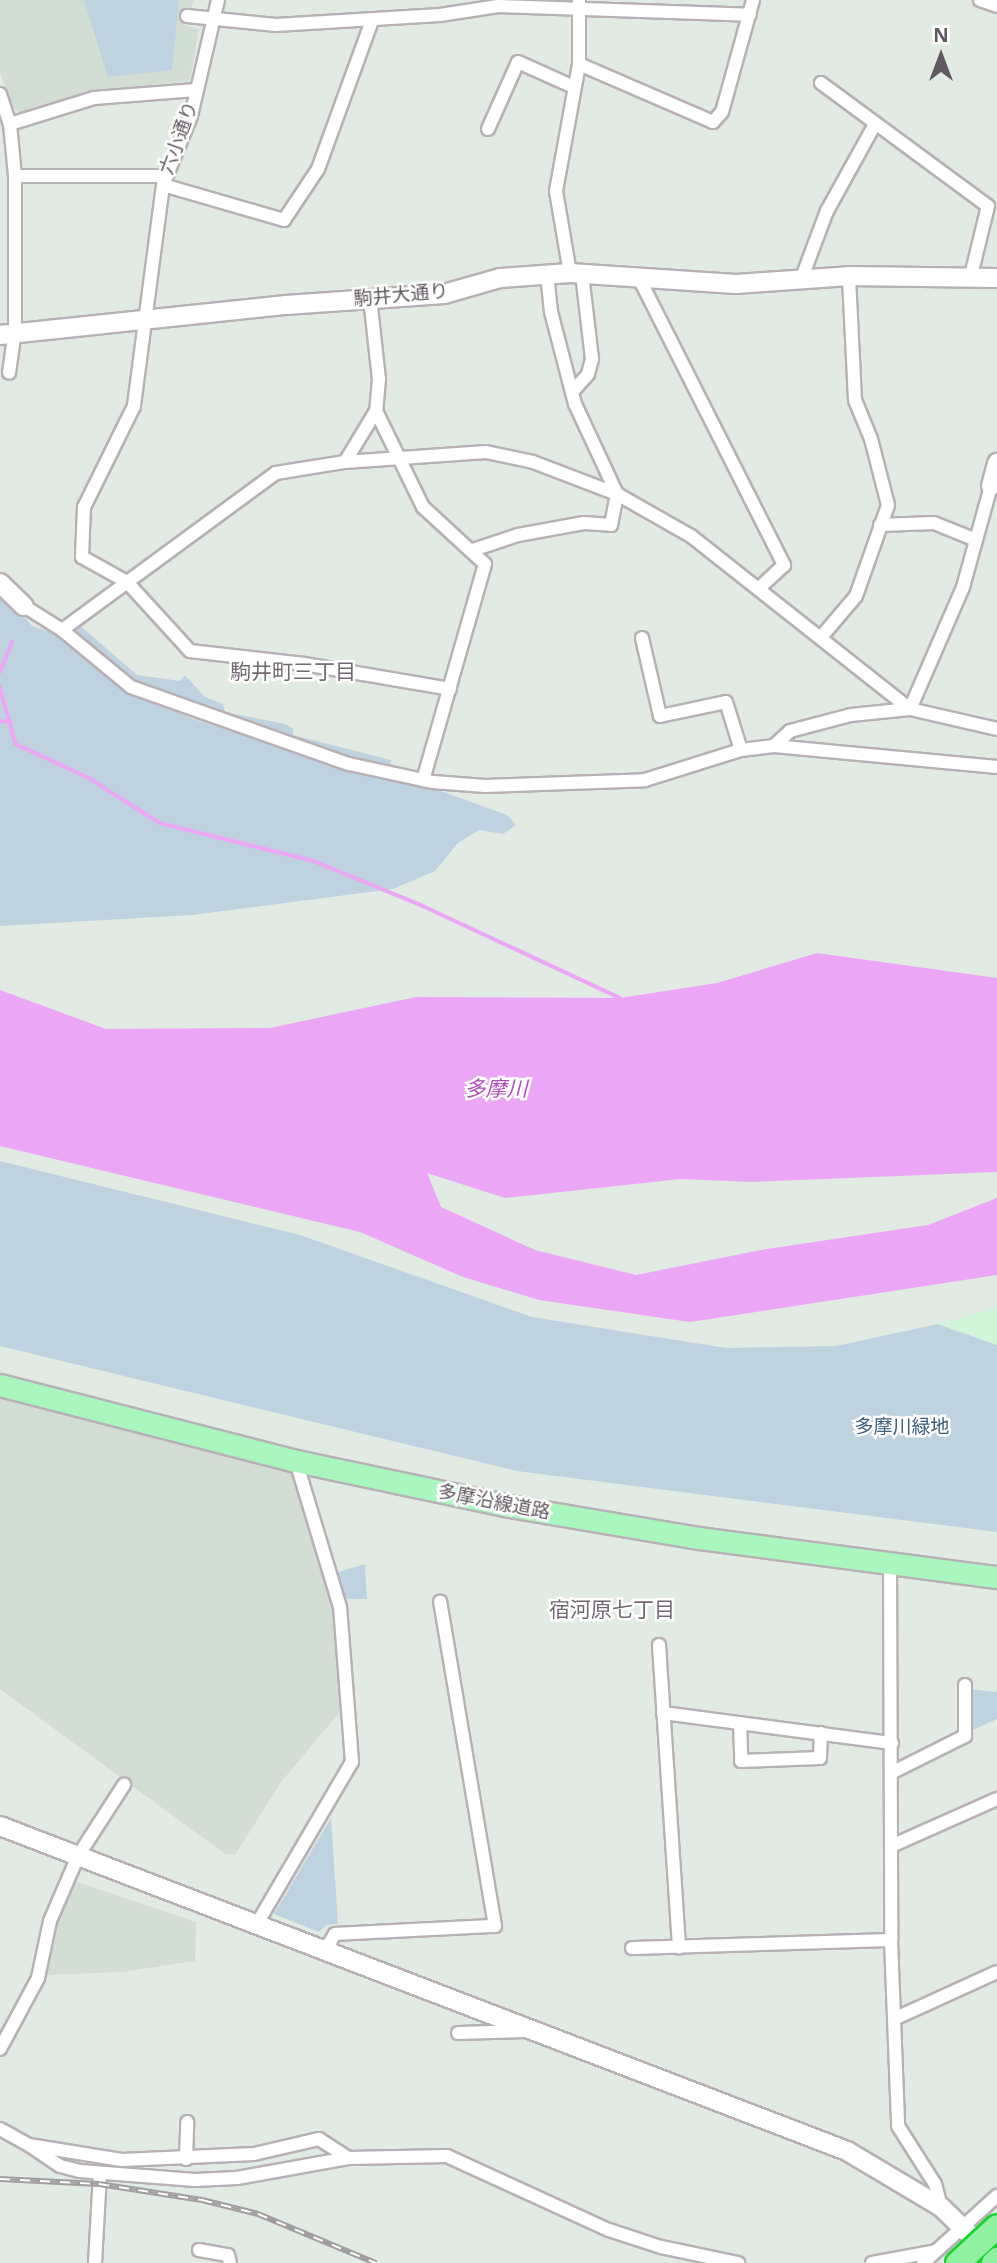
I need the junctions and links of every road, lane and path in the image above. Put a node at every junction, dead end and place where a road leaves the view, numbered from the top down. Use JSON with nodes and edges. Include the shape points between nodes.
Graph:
{"nodes":[{"id":1,"x":218,"y":0,"type":"edge"},
{"id":2,"x":752,"y":0,"type":"edge"},
{"id":3,"x":980,"y":0,"type":"edge"},
{"id":4,"x":579,"y":5,"type":"edge"},
{"id":5,"x":997,"y":6,"type":"edge"},
{"id":6,"x":750,"y":15,"type":"junction"},
{"id":7,"x":187,"y":16,"type":"dead end"},
{"id":8,"x":213,"y":18,"type":"junction"},
{"id":9,"x":372,"y":20,"type":"junction"},
{"id":10,"x":579,"y":64,"type":"junction"},
{"id":11,"x":821,"y":83,"type":"dead end"},
{"id":12,"x":574,"y":87,"type":"junction"},
{"id":13,"x":196,"y":90,"type":"junction"},
{"id":14,"x":0,"y":94,"type":"edge"},
{"id":15,"x":875,"y":124,"type":"junction"},
{"id":16,"x":6,"y":129,"type":"edge"},
{"id":17,"x":488,"y":129,"type":"dead end"},
{"id":18,"x":15,"y":176,"type":"junction"},
{"id":19,"x":164,"y":181,"type":"junction"},
{"id":20,"x":576,"y":273,"type":"junction"},
{"id":21,"x":547,"y":274,"type":"junction"},
{"id":22,"x":849,"y":276,"type":"junction"},
{"id":23,"x":971,"y":276,"type":"junction"},
{"id":24,"x":639,"y":278,"type":"junction"},
{"id":25,"x":997,"y":278,"type":"edge"},
{"id":26,"x":802,"y":280,"type":"junction"},
{"id":27,"x":370,"y":298,"type":"junction"},
{"id":28,"x":143,"y":320,"type":"junction"},
{"id":29,"x":7,"y":334,"type":"edge"},
{"id":30,"x":9,"y":373,"type":"dead end"},
{"id":31,"x":572,"y":391,"type":"junction"},
{"id":32,"x":376,"y":411,"type":"junction"},
{"id":33,"x":398,"y":460,"type":"junction"},
{"id":34,"x":345,"y":462,"type":"junction"},
{"id":35,"x":997,"y":463,"type":"edge"},
{"id":36,"x":991,"y":486,"type":"joint"},
{"id":37,"x":617,"y":494,"type":"junction"},
{"id":38,"x":880,"y":525,"type":"junction"},
{"id":39,"x":976,"y":540,"type":"junction"},
{"id":40,"x":473,"y":550,"type":"junction"},
{"id":41,"x":127,"y":582,"type":"junction"},
{"id":42,"x":4,"y":589,"type":"edge"},
{"id":43,"x":758,"y":589,"type":"junction"},
{"id":44,"x":24,"y":606,"type":"joint"},
{"id":45,"x":62,"y":630,"type":"junction"},
{"id":46,"x":822,"y":636,"type":"junction"},
{"id":47,"x":642,"y":638,"type":"dead end"},
{"id":48,"x":450,"y":689,"type":"junction"},
{"id":49,"x":910,"y":709,"type":"junction"},
{"id":50,"x":997,"y":729,"type":"edge"},
{"id":51,"x":774,"y":746,"type":"junction"},
{"id":52,"x":741,"y":750,"type":"junction"},
{"id":53,"x":997,"y":767,"type":"edge"},
{"id":54,"x":423,"y":780,"type":"junction"},
{"id":55,"x":0,"y":1385,"type":"edge"},
{"id":56,"x":296,"y":1461,"type":"junction"},
{"id":57,"x":890,"y":1564,"type":"junction"},
{"id":58,"x":997,"y":1577,"type":"edge"},
{"id":59,"x":440,"y":1602,"type":"dead end"},
{"id":60,"x":659,"y":1645,"type":"dead end"},
{"id":61,"x":965,"y":1685,"type":"dead end"},
{"id":62,"x":663,"y":1713,"type":"junction"},
{"id":63,"x":740,"y":1723,"type":"junction"},
{"id":64,"x":821,"y":1733,"type":"junction"},
{"id":65,"x":892,"y":1743,"type":"junction"},
{"id":66,"x":891,"y":1773,"type":"junction"},
{"id":67,"x":124,"y":1785,"type":"dead end"},
{"id":68,"x":997,"y":1800,"type":"edge"},
{"id":69,"x":0,"y":1826,"type":"edge"},
{"id":70,"x":891,"y":1846,"type":"junction"},
{"id":71,"x":78,"y":1856,"type":"junction"},
{"id":72,"x":258,"y":1922,"type":"junction"},
{"id":73,"x":891,"y":1940,"type":"junction"},
{"id":74,"x":679,"y":1947,"type":"junction"},
{"id":75,"x":632,"y":1948,"type":"dead end"},
{"id":76,"x":326,"y":1949,"type":"junction"},
{"id":77,"x":997,"y":1972,"type":"edge"},
{"id":78,"x":896,"y":2018,"type":"junction"},
{"id":79,"x":541,"y":2031,"type":"junction"},
{"id":80,"x":457,"y":2033,"type":"dead end"},
{"id":81,"x":0,"y":2049,"type":"edge"},
{"id":82,"x":187,"y":2122,"type":"dead end"},
{"id":83,"x":0,"y":2129,"type":"edge"},
{"id":84,"x":29,"y":2145,"type":"junction"},
{"id":85,"x":348,"y":2158,"type":"junction"},
{"id":86,"x":186,"y":2159,"type":"junction"},
{"id":87,"x":100,"y":2174,"type":"junction"},
{"id":88,"x":997,"y":2196,"type":"edge"},
{"id":89,"x":941,"y":2207,"type":"junction"},
{"id":90,"x":997,"y":2226,"type":"edge"},
{"id":91,"x":963,"y":2227,"type":"junction"},
{"id":92,"x":200,"y":2250,"type":"dead end"},
{"id":93,"x":936,"y":2251,"type":"junction"},
{"id":94,"x":996,"y":2261,"type":"edge"},
{"id":95,"x":720,"y":2262,"type":"edge"},
{"id":96,"x":94,"y":2263,"type":"edge"},
{"id":97,"x":230,"y":2263,"type":"edge"},
{"id":98,"x":738,"y":2263,"type":"edge"},
{"id":99,"x":872,"y":2263,"type":"edge"},
{"id":100,"x":923,"y":2263,"type":"edge"},
{"id":101,"x":957,"y":2263,"type":"edge"}],
"edges":[{"from":1,"to":8,"type":"street","name":"六小通り"},
{"from":2,"to":6,"type":"street"},
{"from":3,"to":5,"type":"street"},
{"from":4,"to":6,"type":"street"},
{"from":4,"to":9,"type":"street","via":[[498,6]]},
{"from":4,"to":10,"type":"street"},
{"from":6,"to":10,"type":"street","via":[[722,112],[713,122]]},
{"from":7,"to":8,"type":"street"},
{"from":8,"to":9,"type":"street","via":[[276,25]]},
{"from":8,"to":13,"type":"street","name":"六小通り"},
{"from":9,"to":19,"type":"street","via":[[317,169],[284,220]]},
{"from":10,"to":12,"type":"street"},
{"from":11,"to":15,"type":"street"},
{"from":12,"to":17,"type":"street","via":[[517,62]]},
{"from":12,"to":20,"type":"street","via":[[556,191]]},
{"from":13,"to":16,"type":"street","via":[[94,98]]},
{"from":13,"to":19,"type":"street","name":"六小通り","via":[[191,116]]},
{"from":14,"to":16,"type":"street"},
{"from":15,"to":23,"type":"street","via":[[988,206]]},
{"from":15,"to":26,"type":"street","via":[[827,211]]},
{"from":16,"to":18,"type":"street"},
{"from":18,"to":19,"type":"street"},
{"from":18,"to":29,"type":"street"},
{"from":19,"to":28,"type":"street","name":"六小通り"},
{"from":20,"to":21,"type":"street","name":"駒井大通り"},
{"from":20,"to":24,"type":"street","name":"駒井大通り"},
{"from":20,"to":31,"type":"street","via":[[592,359],[588,374]]},
{"from":21,"to":27,"type":"street","name":"駒井大通り","via":[[500,278],[444,294]]},
{"from":21,"to":31,"type":"street"},
{"from":22,"to":23,"type":"street","name":"駒井大通り"},
{"from":22,"to":26,"type":"street","name":"駒井大通り"},
{"from":22,"to":38,"type":"street","via":[[855,400],[871,439],[888,505]]},
{"from":23,"to":25,"type":"street","name":"駒井大通り"},
{"from":24,"to":26,"type":"street","name":"駒井大通り","via":[[736,284]]},
{"from":24,"to":43,"type":"street","via":[[784,565]]},
{"from":27,"to":28,"type":"street","name":"駒井大通り"},
{"from":27,"to":32,"type":"street","via":[[379,379]]},
{"from":28,"to":29,"type":"street","name":"駒井大通り"},
{"from":28,"to":41,"type":"street","name":"六小通り","via":[[134,406],[84,507],[80,542],[82,557]]},
{"from":29,"to":30,"type":"street"},
{"from":31,"to":37,"type":"street"},
{"from":32,"to":33,"type":"street"},
{"from":32,"to":34,"type":"street"},
{"from":33,"to":34,"type":"street"},
{"from":33,"to":37,"type":"street","via":[[499,454]]},
{"from":33,"to":40,"type":"street","via":[[423,507]]},
{"from":34,"to":41,"type":"street","via":[[276,473]]},
{"from":35,"to":36,"type":"street"},
{"from":36,"to":39,"type":"street"},
{"from":37,"to":40,"type":"street","via":[[611,525],[584,523]]},
{"from":37,"to":43,"type":"street","via":[[691,536]]},
{"from":38,"to":39,"type":"street","via":[[934,523]]},
{"from":38,"to":46,"type":"street","via":[[856,596]]},
{"from":39,"to":49,"type":"street","via":[[963,587]]},
{"from":40,"to":48,"type":"street","via":[[485,564]]},
{"from":41,"to":45,"type":"street"},
{"from":41,"to":48,"type":"street","via":[[190,651],[304,664]]},
{"from":42,"to":44,"type":"street"},
{"from":43,"to":46,"type":"street"},
{"from":44,"to":45,"type":"street"},
{"from":45,"to":54,"type":"street","via":[[143,692],[349,764]]},
{"from":46,"to":49,"type":"street"},
{"from":47,"to":52,"type":"street","via":[[660,716],[726,702]]},
{"from":48,"to":54,"type":"street"},
{"from":49,"to":50,"type":"street"},
{"from":49,"to":51,"type":"street","via":[[851,715],[790,732]]},
{"from":51,"to":52,"type":"street"},
{"from":51,"to":53,"type":"street"},
{"from":52,"to":54,"type":"street","via":[[645,780],[471,786]]},
{"from":55,"to":56,"type":"main road","name":"多摩沿線道路"},
{"from":56,"to":57,"type":"main road","name":"多摩沿線道路","via":[[611,1525]]},
{"from":56,"to":72,"type":"street","via":[[340,1607],[352,1762]]},
{"from":57,"to":58,"type":"main road","name":"多摩沿線道路"},
{"from":57,"to":65,"type":"street"},
{"from":59,"to":76,"type":"street","via":[[495,1926],[335,1934]]},
{"from":60,"to":62,"type":"street"},
{"from":61,"to":66,"type":"street","via":[[965,1736]]},
{"from":62,"to":63,"type":"street"},
{"from":62,"to":74,"type":"street"},
{"from":63,"to":64,"type":"street"},
{"from":63,"to":64,"type":"street","via":[[741,1761],[820,1758]]},
{"from":64,"to":65,"type":"street"},
{"from":65,"to":66,"type":"street"},
{"from":66,"to":70,"type":"street"},
{"from":67,"to":71,"type":"street"},
{"from":68,"to":70,"type":"street"},
{"from":69,"to":71,"type":"street"},
{"from":70,"to":73,"type":"street"},
{"from":71,"to":72,"type":"street"},
{"from":71,"to":81,"type":"street","via":[[50,1921],[38,1978]]},
{"from":72,"to":76,"type":"street"},
{"from":73,"to":74,"type":"street"},
{"from":73,"to":78,"type":"street"},
{"from":74,"to":75,"type":"street"},
{"from":76,"to":79,"type":"street"},
{"from":77,"to":78,"type":"street"},
{"from":78,"to":89,"type":"street","via":[[898,2126],[935,2183]]},
{"from":79,"to":80,"type":"street"},
{"from":79,"to":89,"type":"street","via":[[847,2151]]},
{"from":82,"to":86,"type":"street"},
{"from":83,"to":84,"type":"street"},
{"from":84,"to":86,"type":"street","via":[[122,2160]]},
{"from":84,"to":87,"type":"street","via":[[60,2166]]},
{"from":85,"to":86,"type":"street","via":[[319,2139],[254,2154]]},
{"from":85,"to":87,"type":"street","via":[[195,2180]]},
{"from":85,"to":95,"type":"street","via":[[447,2156],[609,2230]]},
{"from":87,"to":96,"type":"street"},
{"from":88,"to":91,"type":"street"},
{"from":89,"to":91,"type":"street"},
{"from":90,"to":101,"type":"highway","bridge":true},
{"from":91,"to":93,"type":"street"},
{"from":91,"to":94,"type":"street"},
{"from":92,"to":97,"type":"street","via":[[228,2255]]},
{"from":93,"to":99,"type":"street"},
{"from":93,"to":100,"type":"street"},
{"from":95,"to":98,"type":"street"}]}
